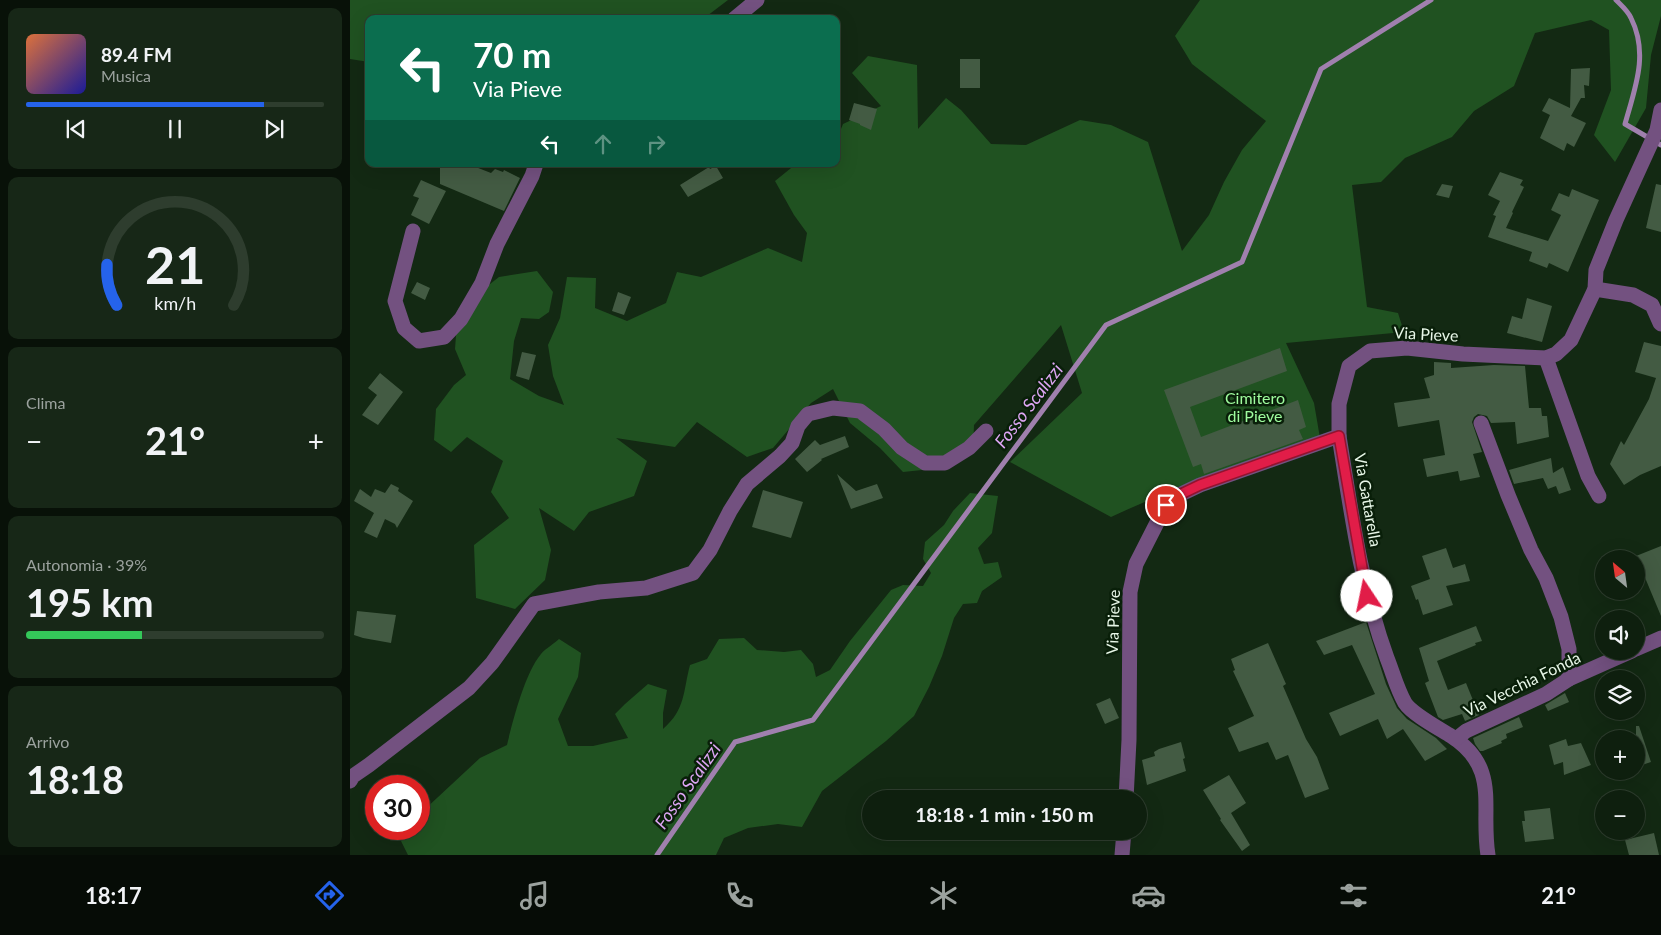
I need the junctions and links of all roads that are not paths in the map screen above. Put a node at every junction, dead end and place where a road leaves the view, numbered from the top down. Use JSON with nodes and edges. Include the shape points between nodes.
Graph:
{"nodes":[{"id":1,"x":756,"y":0,"type":"edge"},
{"id":2,"x":739,"y":15,"type":"edge"},
{"id":3,"x":1661,"y":110,"type":"edge"},
{"id":4,"x":535,"y":167,"type":"edge"},
{"id":5,"x":413,"y":231,"type":"dead end"},
{"id":6,"x":1595,"y":288,"type":"junction"},
{"id":7,"x":1661,"y":324,"type":"edge"},
{"id":8,"x":1546,"y":358,"type":"junction"},
{"id":9,"x":1481,"y":423,"type":"dead end"},
{"id":10,"x":986,"y":431,"type":"dead end"},
{"id":11,"x":1339,"y":436,"type":"junction"},
{"id":12,"x":1599,"y":496,"type":"dead end"},
{"id":13,"x":1661,"y":638,"type":"edge"},
{"id":14,"x":1645,"y":645,"type":"edge"},
{"id":15,"x":1612,"y":660,"type":"edge"},
{"id":16,"x":1569,"y":679,"type":"junction"},
{"id":17,"x":1456,"y":739,"type":"junction"},
{"id":18,"x":350,"y":781,"type":"edge"},
{"id":19,"x":1126,"y":790,"type":"edge"},
{"id":20,"x":1123,"y":840,"type":"edge"},
{"id":21,"x":1122,"y":855,"type":"edge"},
{"id":22,"x":1488,"y":855,"type":"edge"}],
"edges":[{"from":1,"to":2,"type":"street"},
{"from":3,"to":6,"type":"street","via":[[1657,130],[1596,270]]},
{"from":4,"to":5,"type":"street","via":[[497,244],[482,283],[460,319],[444,337],[419,341],[404,328],[396,301]]},
{"from":6,"to":7,"type":"street","via":[[1633,295],[1652,305]]},
{"from":6,"to":8,"type":"street","via":[[1570,340],[1556,354]]},
{"from":8,"to":11,"type":"street","name":"Via Pieve","via":[[1407,348],[1370,351],[1349,366],[1339,404]]},
{"from":8,"to":12,"type":"street","via":[[1588,476]]},
{"from":9,"to":16,"type":"street","via":[[1561,618],[1569,649]]},
{"from":10,"to":18,"type":"street","via":[[969,448],[945,463],[925,463],[902,448],[860,411],[833,408],[808,414],[798,426],[792,443],[747,484],[710,550],[693,573],[646,588],[599,592],[534,604],[492,663],[469,688]]},
{"from":11,"to":17,"type":"street","name":"Via Gattarella","via":[[1367,596],[1397,684],[1406,705]]},
{"from":11,"to":19,"type":"street","name":"Via Pieve","via":[[1200,485],[1166,505],[1136,564],[1130,592]]},
{"from":13,"to":14,"type":"street"},
{"from":15,"to":16,"type":"street","name":"Via Vecchia Fonda"},
{"from":16,"to":17,"type":"street","name":"Via Vecchia Fonda","via":[[1546,694],[1466,730]]},
{"from":17,"to":22,"type":"street","name":"Via Gattarella","via":[[1480,764],[1485,779]]},
{"from":20,"to":21,"type":"street"}]}
